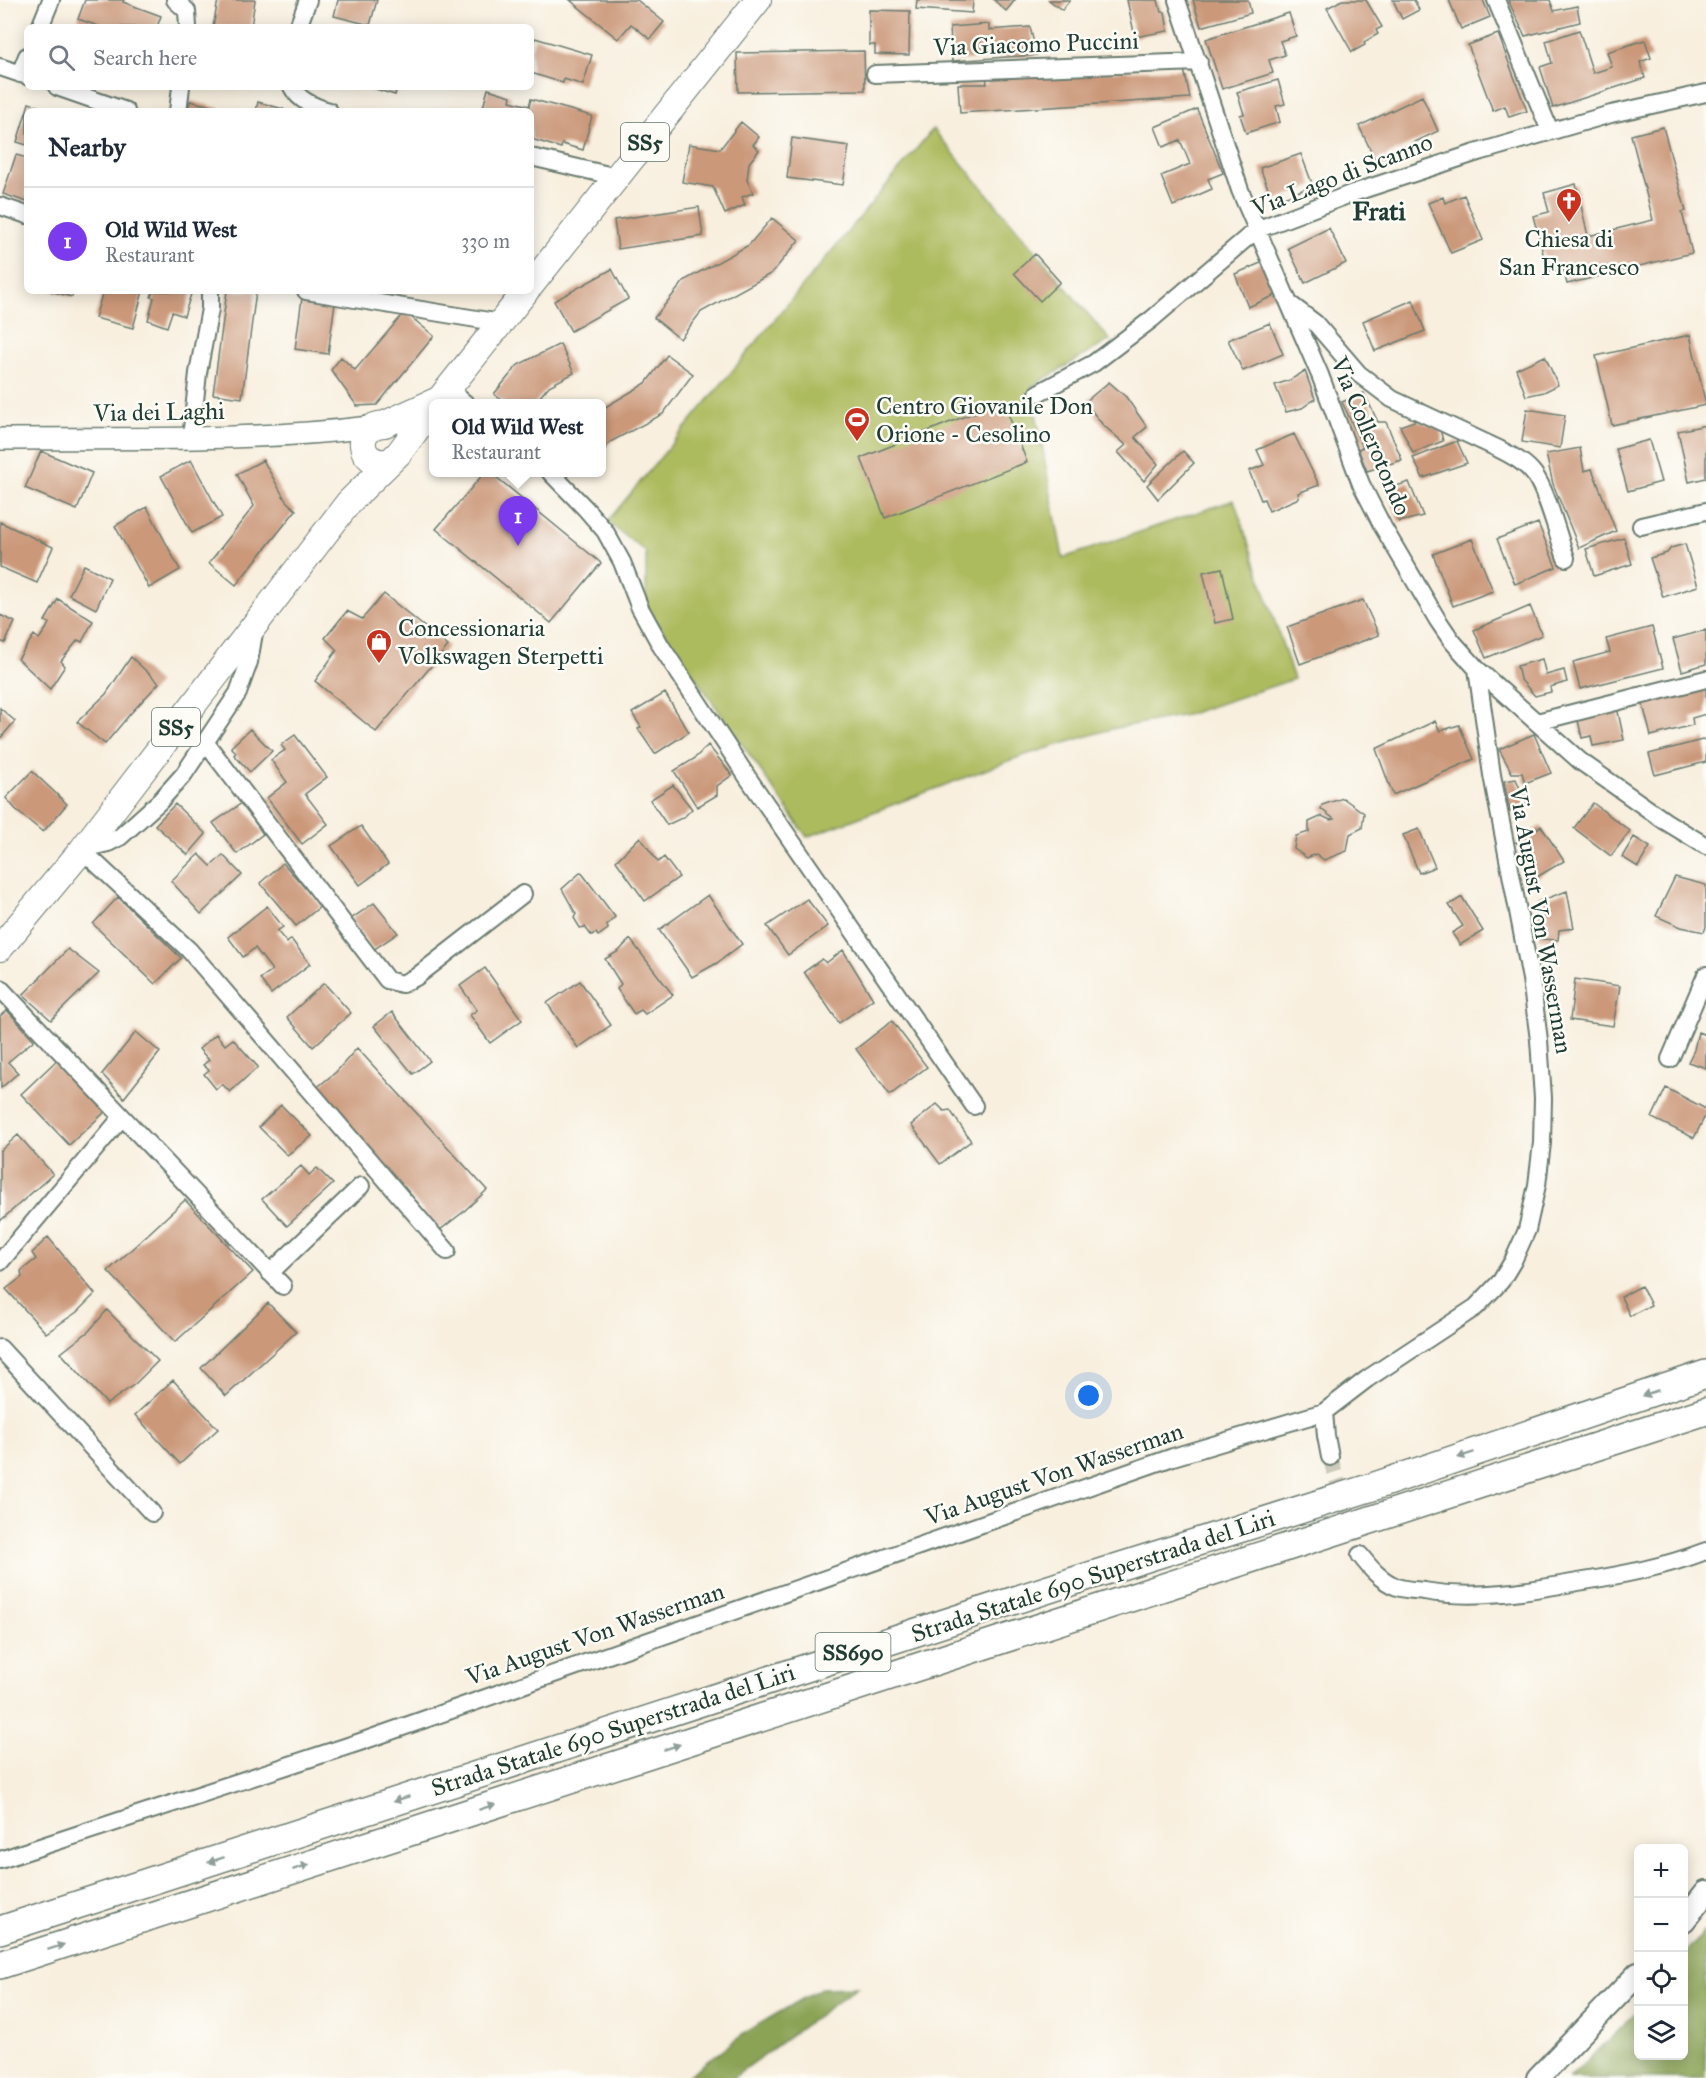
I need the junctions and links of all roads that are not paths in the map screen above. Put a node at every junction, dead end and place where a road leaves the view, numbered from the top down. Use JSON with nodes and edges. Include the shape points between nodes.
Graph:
{"nodes":[{"id":1,"x":51,"y":0,"type":"edge"},
{"id":2,"x":308,"y":0,"type":"edge"},
{"id":3,"x":758,"y":0,"type":"edge"},
{"id":4,"x":1177,"y":0,"type":"edge"},
{"id":5,"x":1496,"y":0,"type":"edge"},
{"id":6,"x":41,"y":24,"type":"edge"},
{"id":7,"x":299,"y":24,"type":"edge"},
{"id":8,"x":1199,"y":62,"type":"junction"},
{"id":9,"x":0,"y":67,"type":"edge"},
{"id":10,"x":875,"y":74,"type":"dead end"},
{"id":11,"x":23,"y":75,"type":"edge"},
{"id":12,"x":66,"y":90,"type":"edge"},
{"id":13,"x":181,"y":90,"type":"edge"},
{"id":14,"x":293,"y":90,"type":"edge"},
{"id":15,"x":1706,"y":93,"type":"edge"},
{"id":16,"x":117,"y":108,"type":"edge"},
{"id":17,"x":178,"y":108,"type":"edge"},
{"id":18,"x":321,"y":108,"type":"edge"},
{"id":19,"x":1550,"y":131,"type":"junction"},
{"id":20,"x":534,"y":159,"type":"edge"},
{"id":21,"x":617,"y":177,"type":"junction"},
{"id":22,"x":0,"y":206,"type":"edge"},
{"id":23,"x":24,"y":214,"type":"edge"},
{"id":24,"x":1256,"y":230,"type":"junction"},
{"id":25,"x":534,"y":281,"type":"edge"},
{"id":26,"x":210,"y":294,"type":"edge"},
{"id":27,"x":324,"y":294,"type":"edge"},
{"id":28,"x":524,"y":294,"type":"edge"},
{"id":29,"x":1290,"y":304,"type":"junction"},
{"id":30,"x":501,"y":323,"type":"junction"},
{"id":31,"x":1038,"y":393,"type":"dead end"},
{"id":32,"x":446,"y":399,"type":"edge"},
{"id":33,"x":429,"y":408,"type":"edge"},
{"id":34,"x":429,"y":418,"type":"edge"},
{"id":35,"x":371,"y":437,"type":"junction"},
{"id":36,"x":191,"y":438,"type":"junction"},
{"id":37,"x":0,"y":439,"type":"edge"},
{"id":38,"x":395,"y":456,"type":"junction"},
{"id":39,"x":555,"y":477,"type":"edge"},
{"id":40,"x":349,"y":502,"type":"junction"},
{"id":41,"x":1706,"y":511,"type":"edge"},
{"id":42,"x":1641,"y":526,"type":"dead end"},
{"id":43,"x":1566,"y":558,"type":"dead end"},
{"id":44,"x":255,"y":625,"type":"junction"},
{"id":45,"x":1477,"y":669,"type":"junction"},
{"id":46,"x":1706,"y":680,"type":"edge"},
{"id":47,"x":1537,"y":722,"type":"junction"},
{"id":48,"x":206,"y":743,"type":"junction"},
{"id":49,"x":1706,"y":846,"type":"edge"},
{"id":50,"x":82,"y":850,"type":"junction"},
{"id":51,"x":523,"y":894,"type":"dead end"},
{"id":52,"x":0,"y":948,"type":"edge"},
{"id":53,"x":1706,"y":975,"type":"edge"},
{"id":54,"x":0,"y":988,"type":"edge"},
{"id":55,"x":1670,"y":1059,"type":"dead end"},
{"id":56,"x":974,"y":1106,"type":"dead end"},
{"id":57,"x":122,"y":1117,"type":"junction"},
{"id":58,"x":362,"y":1186,"type":"dead end"},
{"id":59,"x":447,"y":1251,"type":"dead end"},
{"id":60,"x":0,"y":1262,"type":"edge"},
{"id":61,"x":270,"y":1273,"type":"junction"},
{"id":62,"x":283,"y":1286,"type":"dead end"},
{"id":63,"x":0,"y":1348,"type":"edge"},
{"id":64,"x":1706,"y":1374,"type":"edge"},
{"id":65,"x":1706,"y":1411,"type":"edge"},
{"id":66,"x":1324,"y":1412,"type":"junction"},
{"id":67,"x":1330,"y":1456,"type":"tunnel mouth"},
{"id":68,"x":153,"y":1513,"type":"dead end"},
{"id":69,"x":1706,"y":1551,"type":"edge"},
{"id":70,"x":1360,"y":1555,"type":"tunnel mouth"},
{"id":71,"x":0,"y":1860,"type":"edge"},
{"id":72,"x":1706,"y":1892,"type":"edge"},
{"id":73,"x":1688,"y":1914,"type":"edge"},
{"id":74,"x":0,"y":1930,"type":"edge"},
{"id":75,"x":0,"y":1965,"type":"edge"},
{"id":76,"x":1634,"y":1978,"type":"edge"},
{"id":77,"x":1538,"y":2078,"type":"edge"}],
"edges":[{"from":1,"to":6,"type":"street"},
{"from":2,"to":7,"type":"street"},
{"from":3,"to":21,"type":"main road","number":"SS5"},
{"from":4,"to":8,"type":"street","name":"Via Collerotondo"},
{"from":5,"to":19,"type":"street"},
{"from":8,"to":10,"type":"street","name":"Via Giacomo Puccini"},
{"from":8,"to":24,"type":"street","name":"Via Collerotondo"},
{"from":9,"to":11,"type":"street"},
{"from":12,"to":16,"type":"street"},
{"from":13,"to":17,"type":"street"},
{"from":14,"to":18,"type":"street","via":[[306,102]]},
{"from":15,"to":19,"type":"street","name":"Via Lago di Scanno"},
{"from":19,"to":24,"type":"street","name":"Via Lago di Scanno","via":[[1395,178]]},
{"from":20,"to":21,"type":"street"},
{"from":21,"to":25,"type":"main road","number":"SS5"},
{"from":22,"to":23,"type":"street"},
{"from":24,"to":29,"type":"street","name":"Via Collerotondo"},
{"from":24,"to":31,"type":"street","name":"Via Lago di Scanno","via":[[1094,363]]},
{"from":26,"to":36,"type":"street"},
{"from":27,"to":30,"type":"street"},
{"from":28,"to":30,"type":"main road","number":"SS5"},
{"from":29,"to":43,"type":"street","via":[[1315,323],[1359,374],[1383,393],[1499,449],[1529,469],[1541,487]]},
{"from":29,"to":45,"type":"street","name":"Via Collerotondo","via":[[1373,510],[1445,631]]},
{"from":30,"to":32,"type":"main road","number":"SS5"},
{"from":33,"to":35,"type":"main road","number":"SS5"},
{"from":34,"to":38,"type":"main road","number":"SS5"},
{"from":35,"to":36,"type":"street","name":"Via dei Laghi","via":[[318,433]]},
{"from":35,"to":38,"type":"main road","via":[[376,462]]},
{"from":35,"to":38,"type":"main road","via":[[397,430],[402,442]]},
{"from":35,"to":40,"type":"main road","number":"SS5"},
{"from":36,"to":37,"type":"street","name":"Via dei Laghi"},
{"from":38,"to":40,"type":"main road","number":"SS5"},
{"from":39,"to":56,"type":"street","via":[[605,531],[661,646]]},
{"from":40,"to":44,"type":"main road","number":"SS5"},
{"from":41,"to":42,"type":"street"},
{"from":44,"to":48,"type":"street","via":[[241,687]]},
{"from":44,"to":50,"type":"main road","number":"SS5"},
{"from":45,"to":47,"type":"street","name":"Via Collerotondo"},
{"from":45,"to":66,"type":"street","name":"Via August Von Wasserman","via":[[1493,784],[1526,950],[1539,1040],[1543,1098],[1536,1194],[1519,1250],[1489,1295]]},
{"from":46,"to":47,"type":"street"},
{"from":47,"to":49,"type":"street","name":"Via Collerotondo","via":[[1592,771]]},
{"from":48,"to":50,"type":"street","via":[[169,791],[133,827],[108,843]]},
{"from":48,"to":51,"type":"street","via":[[387,980],[402,984],[416,977]]},
{"from":50,"to":52,"type":"main road","number":"SS5"},
{"from":50,"to":59,"type":"street","via":[[189,950]]},
{"from":53,"to":55,"type":"street"},
{"from":54,"to":57,"type":"street"},
{"from":57,"to":60,"type":"street"},
{"from":57,"to":61,"type":"street"},
{"from":58,"to":61,"type":"street"},
{"from":61,"to":62,"type":"street"},
{"from":63,"to":68,"type":"street"},
{"from":64,"to":74,"type":"highway","name":"Strada Statale 690 Superstrada del Liri","number":"SS690","one_way":true,"via":[[1372,1488],[1072,1581]]},
{"from":75,"to":65,"type":"highway","name":"Strada Statale 690 Superstrada del Liri","number":"SS690","one_way":true},
{"from":66,"to":67,"type":"street"},
{"from":66,"to":71,"type":"street","name":"Via August Von Wasserman","via":[[1173,1457],[352,1744]]},
{"from":69,"to":70,"type":"street","via":[[1636,1573],[1528,1592],[1490,1594],[1441,1594],[1398,1587],[1373,1571]]},
{"from":72,"to":73,"type":"main road"},
{"from":76,"to":77,"type":"main road"}]}
